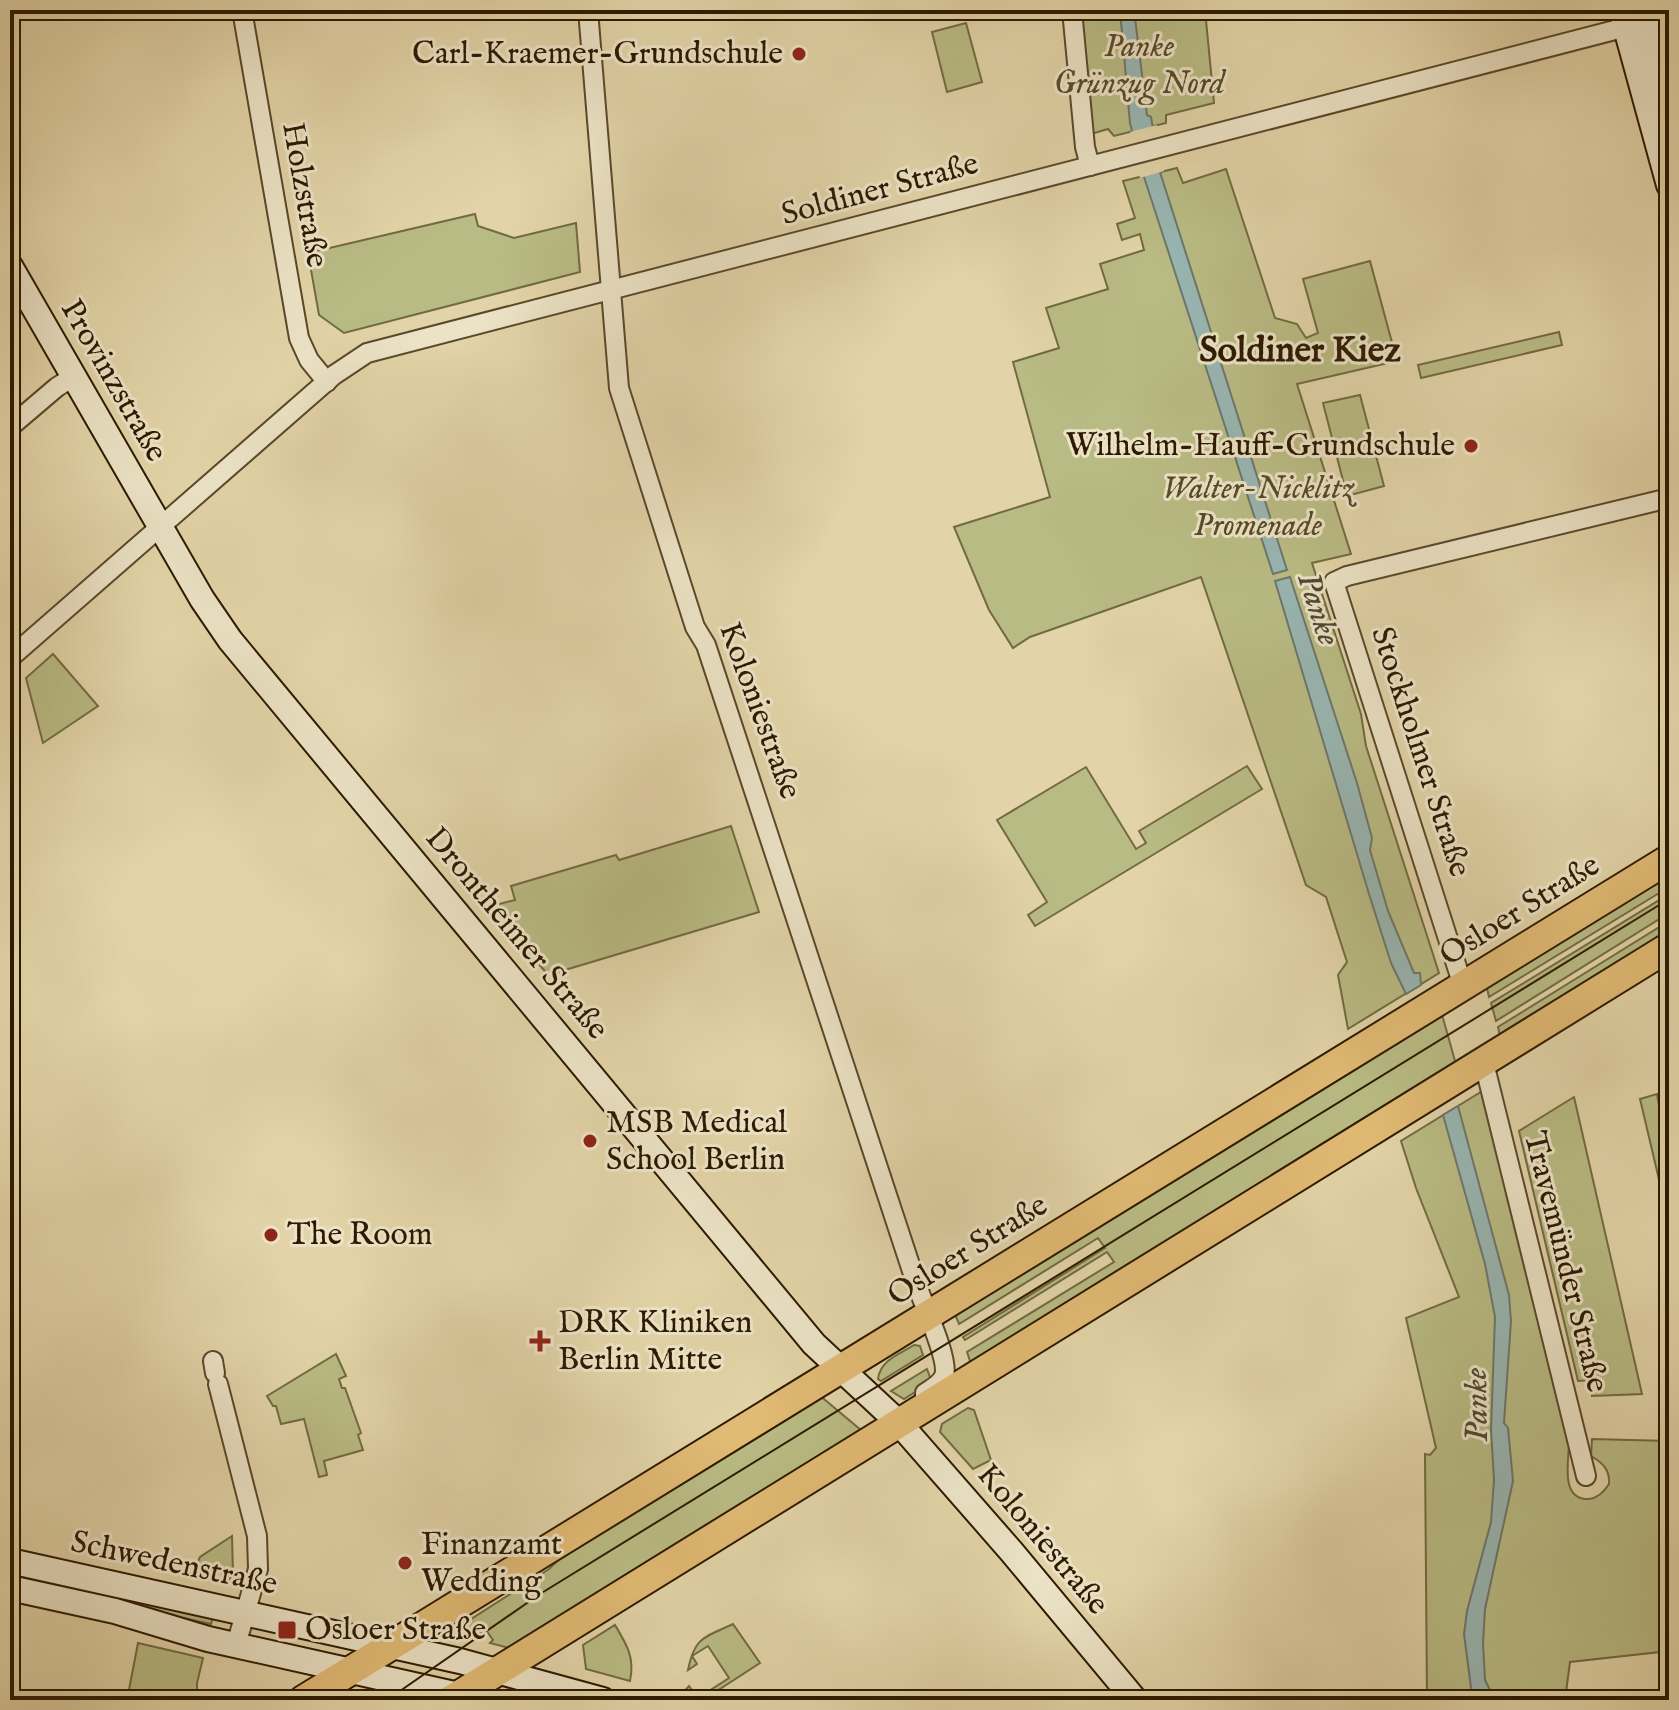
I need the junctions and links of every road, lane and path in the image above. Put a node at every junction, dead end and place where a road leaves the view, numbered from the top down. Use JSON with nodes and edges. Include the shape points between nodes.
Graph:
{"nodes":[{"id":1,"x":242,"y":10,"type":"edge"},
{"id":2,"x":588,"y":10,"type":"edge"},
{"id":3,"x":1072,"y":10,"type":"edge"},
{"id":4,"x":1641,"y":17,"type":"edge"},
{"id":5,"x":1652,"y":80,"type":"junction"},
{"id":6,"x":1669,"y":102,"type":"edge"},
{"id":7,"x":1090,"y":166,"type":"junction"},
{"id":8,"x":1669,"y":185,"type":"edge"},
{"id":9,"x":10,"y":266,"type":"edge"},
{"id":10,"x":611,"y":290,"type":"junction"},
{"id":11,"x":73,"y":377,"type":"junction"},
{"id":12,"x":327,"y":382,"type":"junction"},
{"id":13,"x":10,"y":427,"type":"edge"},
{"id":14,"x":1669,"y":498,"type":"edge"},
{"id":15,"x":161,"y":527,"type":"junction"},
{"id":16,"x":10,"y":658,"type":"edge"},
{"id":17,"x":1669,"y":859,"type":"edge"},
{"id":18,"x":1669,"y":947,"type":"edge"},
{"id":19,"x":1463,"y":986,"type":"junction"},
{"id":20,"x":1484,"y":1063,"type":"junction"},
{"id":21,"x":928,"y":1316,"type":"junction"},
{"id":22,"x":840,"y":1369,"type":"junction"},
{"id":23,"x":215,"y":1373,"type":"dead end"},
{"id":24,"x":923,"y":1408,"type":"junction"},
{"id":25,"x":899,"y":1423,"type":"junction"},
{"id":26,"x":1586,"y":1476,"type":"dead end"},
{"id":27,"x":10,"y":1561,"type":"edge"},
{"id":28,"x":10,"y":1588,"type":"edge"},
{"id":29,"x":245,"y":1613,"type":"junction"},
{"id":30,"x":236,"y":1645,"type":"junction"},
{"id":31,"x":392,"y":1646,"type":"junction"},
{"id":32,"x":353,"y":1670,"type":"junction"},
{"id":33,"x":497,"y":1671,"type":"junction"},
{"id":34,"x":463,"y":1698,"type":"edge"},
{"id":35,"x":303,"y":1700,"type":"edge"},
{"id":36,"x":603,"y":1700,"type":"edge"},
{"id":37,"x":1135,"y":1700,"type":"edge"}],
"edges":[{"from":1,"to":12,"type":"street","name":"Holzstraße","via":[[299,338]]},
{"from":2,"to":10,"type":"street","name":"Koloniestraße"},
{"from":3,"to":7,"type":"street"},
{"from":4,"to":5,"type":"main road"},
{"from":4,"to":7,"type":"street","name":"Soldiner Straße"},
{"from":5,"to":6,"type":"main road"},
{"from":5,"to":8,"type":"main road"},
{"from":7,"to":10,"type":"street","name":"Soldiner Straße"},
{"from":9,"to":11,"type":"main road","name":"Provinzstraße"},
{"from":10,"to":12,"type":"street","name":"Soldiner Straße","via":[[367,353]]},
{"from":10,"to":21,"type":"street","name":"Koloniestraße","via":[[619,388]]},
{"from":11,"to":13,"type":"street"},
{"from":11,"to":15,"type":"main road","name":"Provinzstraße"},
{"from":12,"to":15,"type":"street","name":"Soldiner Straße"},
{"from":14,"to":19,"type":"street","name":"Stockholmer Straße","via":[[1334,582]]},
{"from":15,"to":16,"type":"street","name":"Soldiner Straße"},
{"from":15,"to":22,"type":"main road","name":"Drontheimer Straße","via":[[230,640]]},
{"from":17,"to":19,"type":"main road","name":"Osloer Straße"},
{"from":18,"to":20,"type":"main road"},
{"from":19,"to":21,"type":"main road","name":"Osloer Straße"},
{"from":20,"to":24,"type":"main road"},
{"from":20,"to":26,"type":"street","name":"Travemünder Straße"},
{"from":21,"to":22,"type":"main road","name":"Osloer Straße"},
{"from":21,"to":24,"type":"street","name":"Koloniestraße","via":[[945,1370],[925,1393]]},
{"from":22,"to":25,"type":"main road","name":"Drontheimer Straße"},
{"from":22,"to":31,"type":"main road","name":"Osloer Straße"},
{"from":23,"to":29,"type":"street","via":[[257,1536],[258,1569]]},
{"from":24,"to":25,"type":"main road"},
{"from":25,"to":33,"type":"main road"},
{"from":25,"to":37,"type":"main road","name":"Koloniestraße"},
{"from":27,"to":29,"type":"main road","name":"Schwedenstraße"},
{"from":28,"to":30,"type":"main road","name":"Schwedenstraße"},
{"from":29,"to":30,"type":"street"},
{"from":29,"to":31,"type":"main road","name":"Schwedenstraße"},
{"from":30,"to":32,"type":"main road","name":"Schwedenstraße"},
{"from":31,"to":32,"type":"main road","name":"Osloer Straße"},
{"from":31,"to":33,"type":"main road","name":"Schwedenstraße"},
{"from":32,"to":34,"type":"main road","name":"Schwedenstraße"},
{"from":32,"to":35,"type":"main road","name":"Osloer Straße"},
{"from":33,"to":34,"type":"main road"},
{"from":33,"to":36,"type":"main road","name":"Schwedenstraße"}]}
